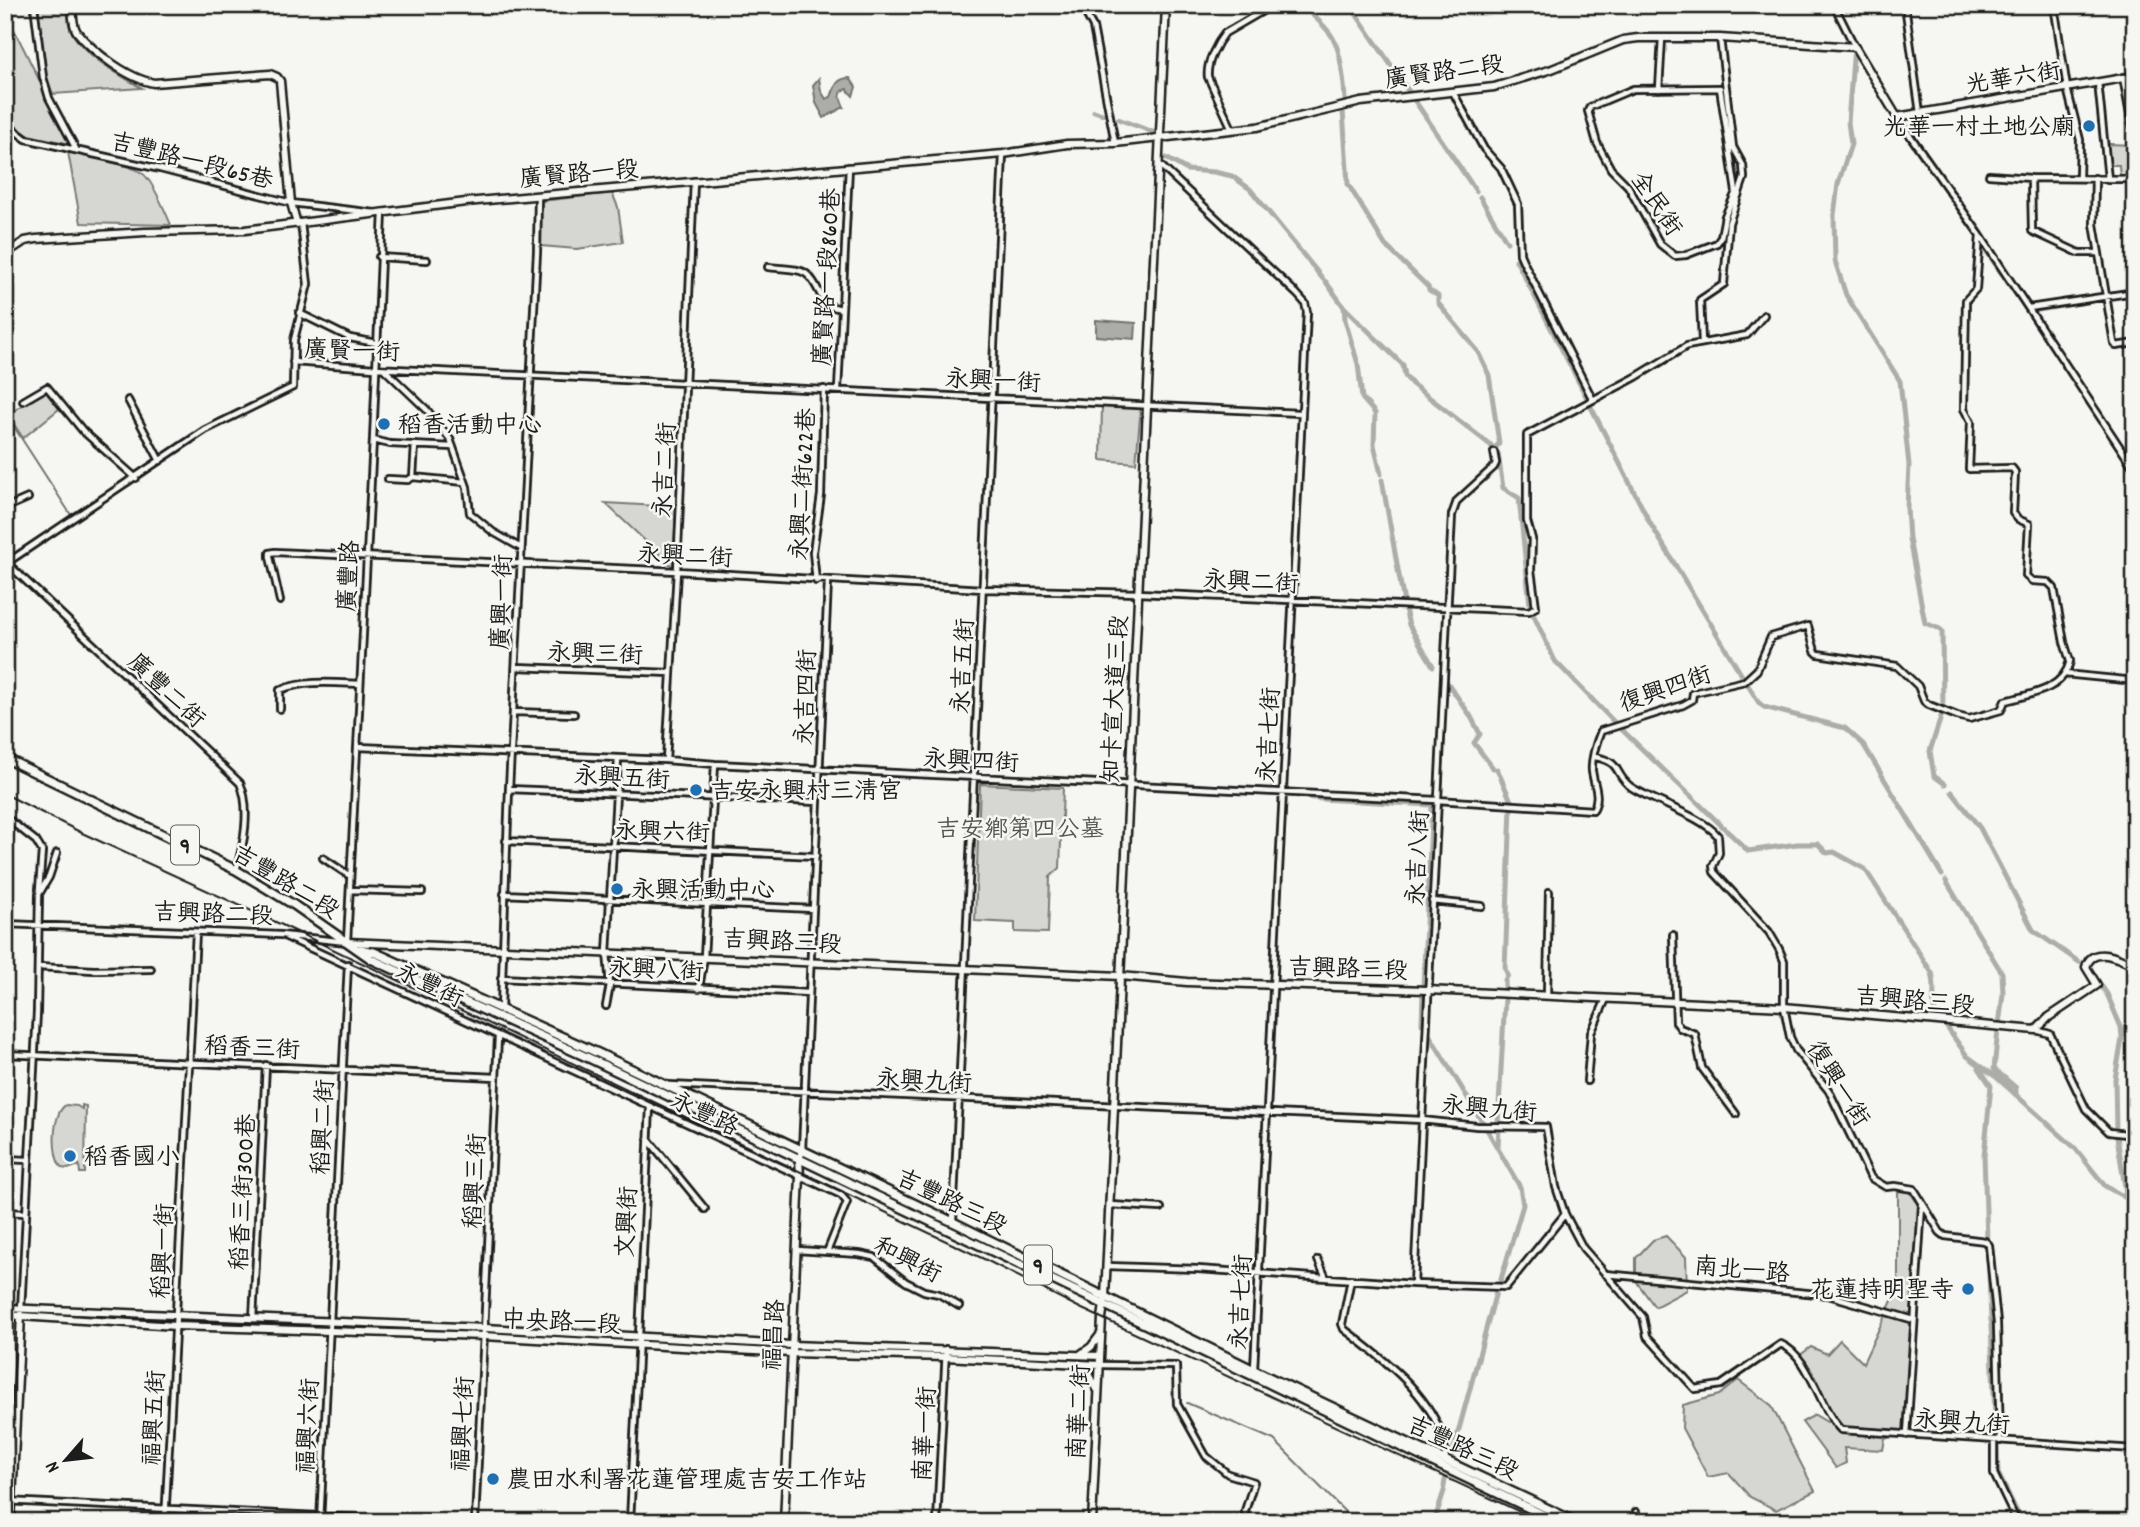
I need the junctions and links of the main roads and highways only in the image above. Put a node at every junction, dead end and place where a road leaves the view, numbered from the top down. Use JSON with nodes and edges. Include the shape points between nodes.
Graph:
{"nodes":[{"id":1,"x":5,"y":758,"type":"edge"},
{"id":2,"x":356,"y":948,"type":"junction"},
{"id":3,"x":500,"y":1009,"type":"joint"},
{"id":4,"x":496,"y":1017,"type":"joint"},
{"id":5,"x":1105,"y":1301,"type":"junction"},
{"id":6,"x":1432,"y":1458,"type":"junction"},
{"id":7,"x":1558,"y":1522,"type":"edge"},
{"id":8,"x":1576,"y":1522,"type":"edge"}],
"edges":[{"from":1,"to":2,"type":"main road","name":"吉豐路二段","number":"9","via":[[236,870]]},
{"from":2,"to":3,"type":"main road","name":"吉豐路二段","number":"9"},
{"from":2,"to":4,"type":"main road","name":"吉豐路二段","number":"9"},
{"from":3,"to":5,"type":"main road","name":"吉豐路三段","number":"9","via":[[953,1222]]},
{"from":4,"to":5,"type":"main road","name":"吉豐路三段","number":"9"},
{"from":5,"to":6,"type":"main road","name":"吉豐路三段","number":"9"},
{"from":5,"to":6,"type":"main road","name":"吉豐路三段","number":"9"},
{"from":6,"to":7,"type":"main road","name":"吉豐路三段","number":"9"},
{"from":6,"to":8,"type":"main road","name":"吉豐路三段","number":"9","via":[[1446,1460]]}]}
